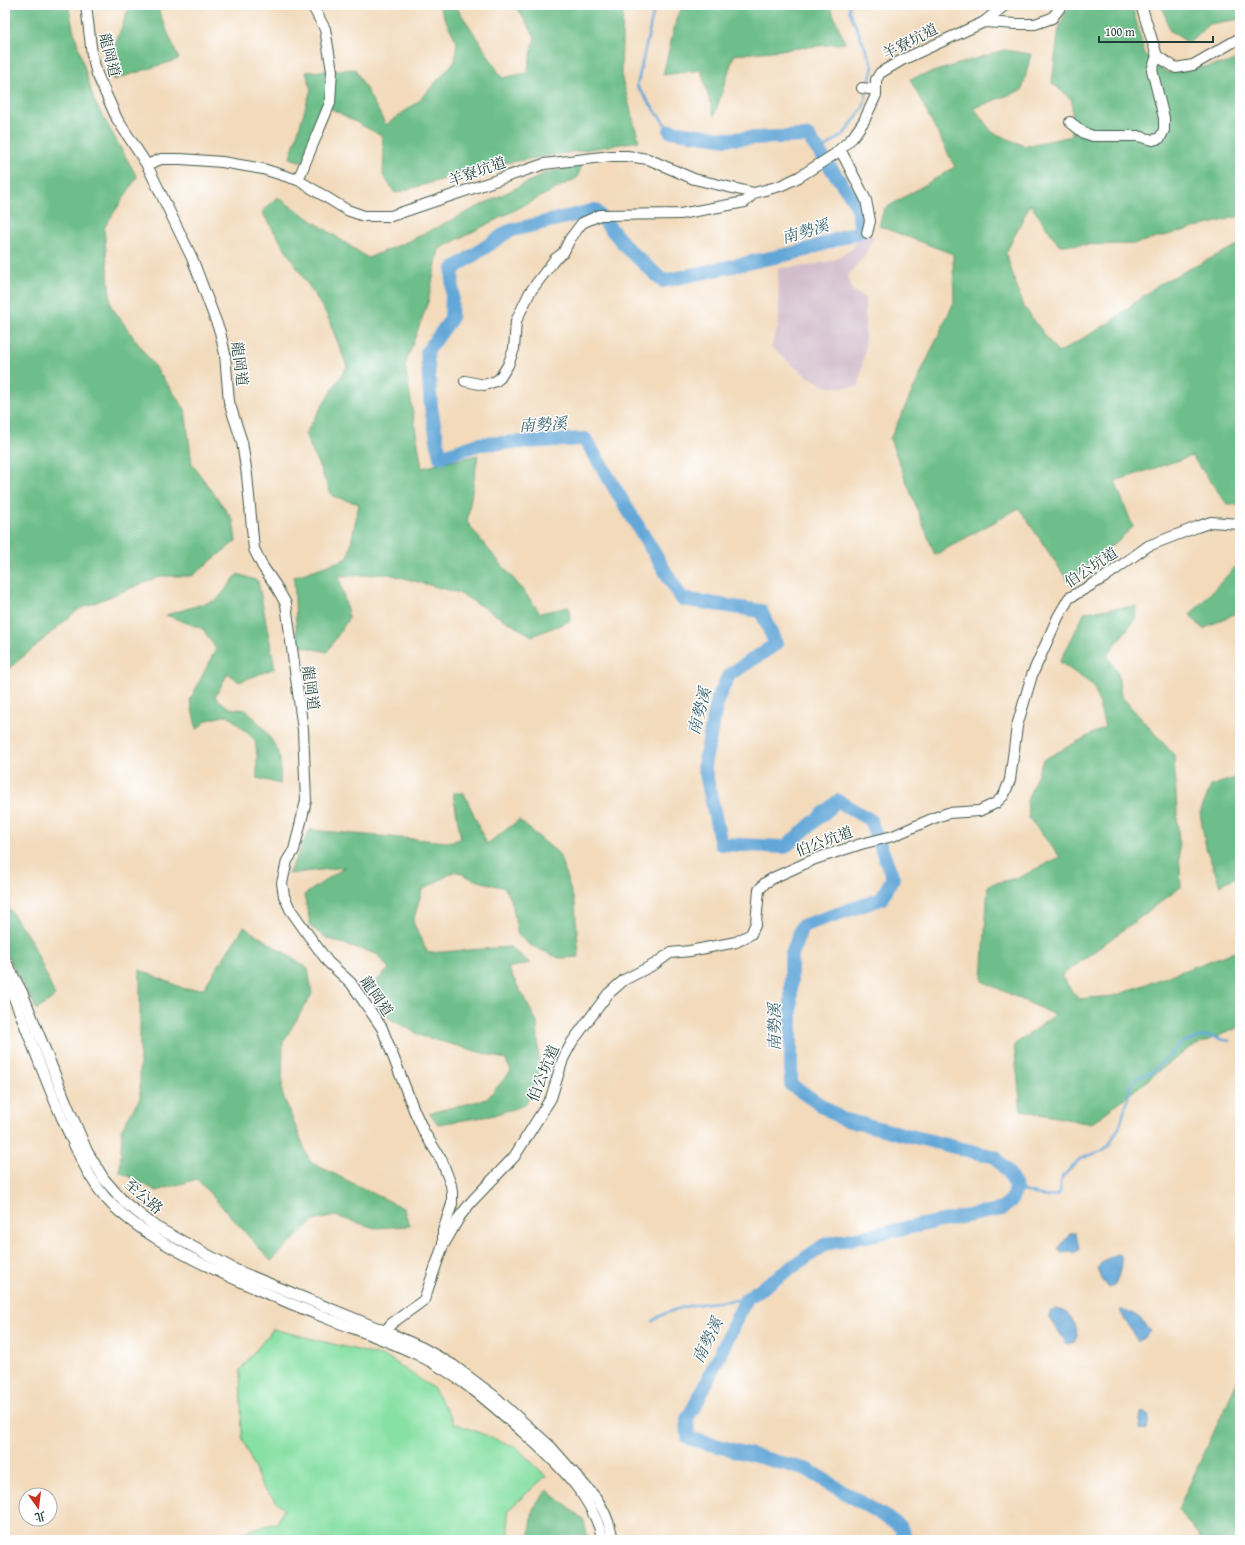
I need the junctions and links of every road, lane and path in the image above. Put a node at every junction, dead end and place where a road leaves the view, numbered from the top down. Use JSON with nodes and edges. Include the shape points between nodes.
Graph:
{"nodes":[{"id":1,"x":86,"y":5,"type":"edge"},
{"id":2,"x":312,"y":5,"type":"edge"},
{"id":3,"x":1005,"y":5,"type":"edge"},
{"id":4,"x":1062,"y":5,"type":"edge"},
{"id":5,"x":1141,"y":5,"type":"edge"},
{"id":6,"x":984,"y":22,"type":"junction"},
{"id":7,"x":1240,"y":38,"type":"edge"},
{"id":8,"x":1157,"y":56,"type":"junction"},
{"id":9,"x":862,"y":88,"type":"dead end"},
{"id":10,"x":876,"y":90,"type":"junction"},
{"id":11,"x":1070,"y":122,"type":"dead end"},
{"id":12,"x":837,"y":151,"type":"junction"},
{"id":13,"x":147,"y":165,"type":"junction"},
{"id":14,"x":298,"y":180,"type":"junction"},
{"id":15,"x":754,"y":193,"type":"junction"},
{"id":16,"x":867,"y":233,"type":"dead end"},
{"id":17,"x":465,"y":381,"type":"dead end"},
{"id":18,"x":1240,"y":524,"type":"edge"},
{"id":19,"x":5,"y":960,"type":"edge"},
{"id":20,"x":6,"y":985,"type":"edge"},
{"id":21,"x":48,"y":1071,"type":"junction"},
{"id":22,"x":443,"y":1245,"type":"junction"},
{"id":23,"x":383,"y":1334,"type":"junction"},
{"id":24,"x":603,"y":1540,"type":"edge"},
{"id":25,"x":613,"y":1540,"type":"edge"}],
"edges":[{"from":1,"to":13,"type":"street","name":"龍岡道","via":[[97,74],[117,119]]},
{"from":2,"to":14,"type":"street","via":[[325,29],[332,71],[330,103]]},
{"from":3,"to":6,"type":"street"},
{"from":4,"to":6,"type":"street","name":"羊寮坑道","via":[[1052,18],[1035,24]]},
{"from":5,"to":8,"type":"street"},
{"from":6,"to":10,"type":"street","name":"羊寮坑道","via":[[880,73],[876,80]]},
{"from":7,"to":8,"type":"street","via":[[1193,65],[1176,68]]},
{"from":8,"to":11,"type":"street","via":[[1152,70],[1164,118],[1164,130],[1160,138],[1153,140],[1138,136],[1093,136],[1084,134]]},
{"from":9,"to":10,"type":"street"},
{"from":10,"to":12,"type":"street","name":"羊寮坑道","via":[[864,121],[853,137]]},
{"from":12,"to":15,"type":"street","name":"羊寮坑道","via":[[799,177],[780,186]]},
{"from":12,"to":16,"type":"street","via":[[866,200],[870,221]]},
{"from":13,"to":14,"type":"street","name":"羊寮坑道","via":[[161,159],[222,162],[263,169]]},
{"from":13,"to":22,"type":"street","name":"龍岡道","via":[[192,258],[220,332],[225,354],[229,402],[242,442],[254,549],[286,604],[303,730],[306,801],[294,850],[287,861],[282,883],[284,896],[290,909],[328,962],[351,983],[382,1028],[414,1110],[442,1161],[451,1185],[452,1204],[443,1231]]},
{"from":14,"to":15,"type":"street","name":"羊寮坑道","via":[[348,210],[364,216],[380,217],[392,216],[544,164],[611,156],[648,159],[694,179]]},
{"from":15,"to":17,"type":"street","via":[[745,202],[680,214],[600,215],[582,223],[563,253],[530,292],[516,321],[514,349],[500,378],[496,382],[484,385]]},
{"from":18,"to":22,"type":"street","name":"伯公坑道","via":[[1211,522],[1148,546],[1111,573],[1069,598],[1032,675],[1017,726],[1010,780],[1004,795],[996,803],[979,811],[948,813],[892,836],[815,859],[764,883],[759,890],[756,923],[751,934],[736,942],[670,953],[624,980],[608,994],[572,1042],[563,1059],[551,1098],[514,1157],[472,1201]]},
{"from":19,"to":21,"type":"street","name":"至公路","via":[[22,992]]},
{"from":20,"to":21,"type":"street","name":"至公路"},
{"from":21,"to":23,"type":"street","name":"至公路","via":[[104,1179],[153,1231],[234,1274]]},
{"from":22,"to":23,"type":"street","name":"龍岡道","via":[[424,1300],[391,1324]]},
{"from":23,"to":24,"type":"street","via":[[449,1372],[506,1417],[545,1453],[585,1497],[599,1525]]},
{"from":23,"to":25,"type":"street","via":[[423,1348],[453,1365],[493,1395],[551,1447],[602,1507],[610,1524]]}]}
